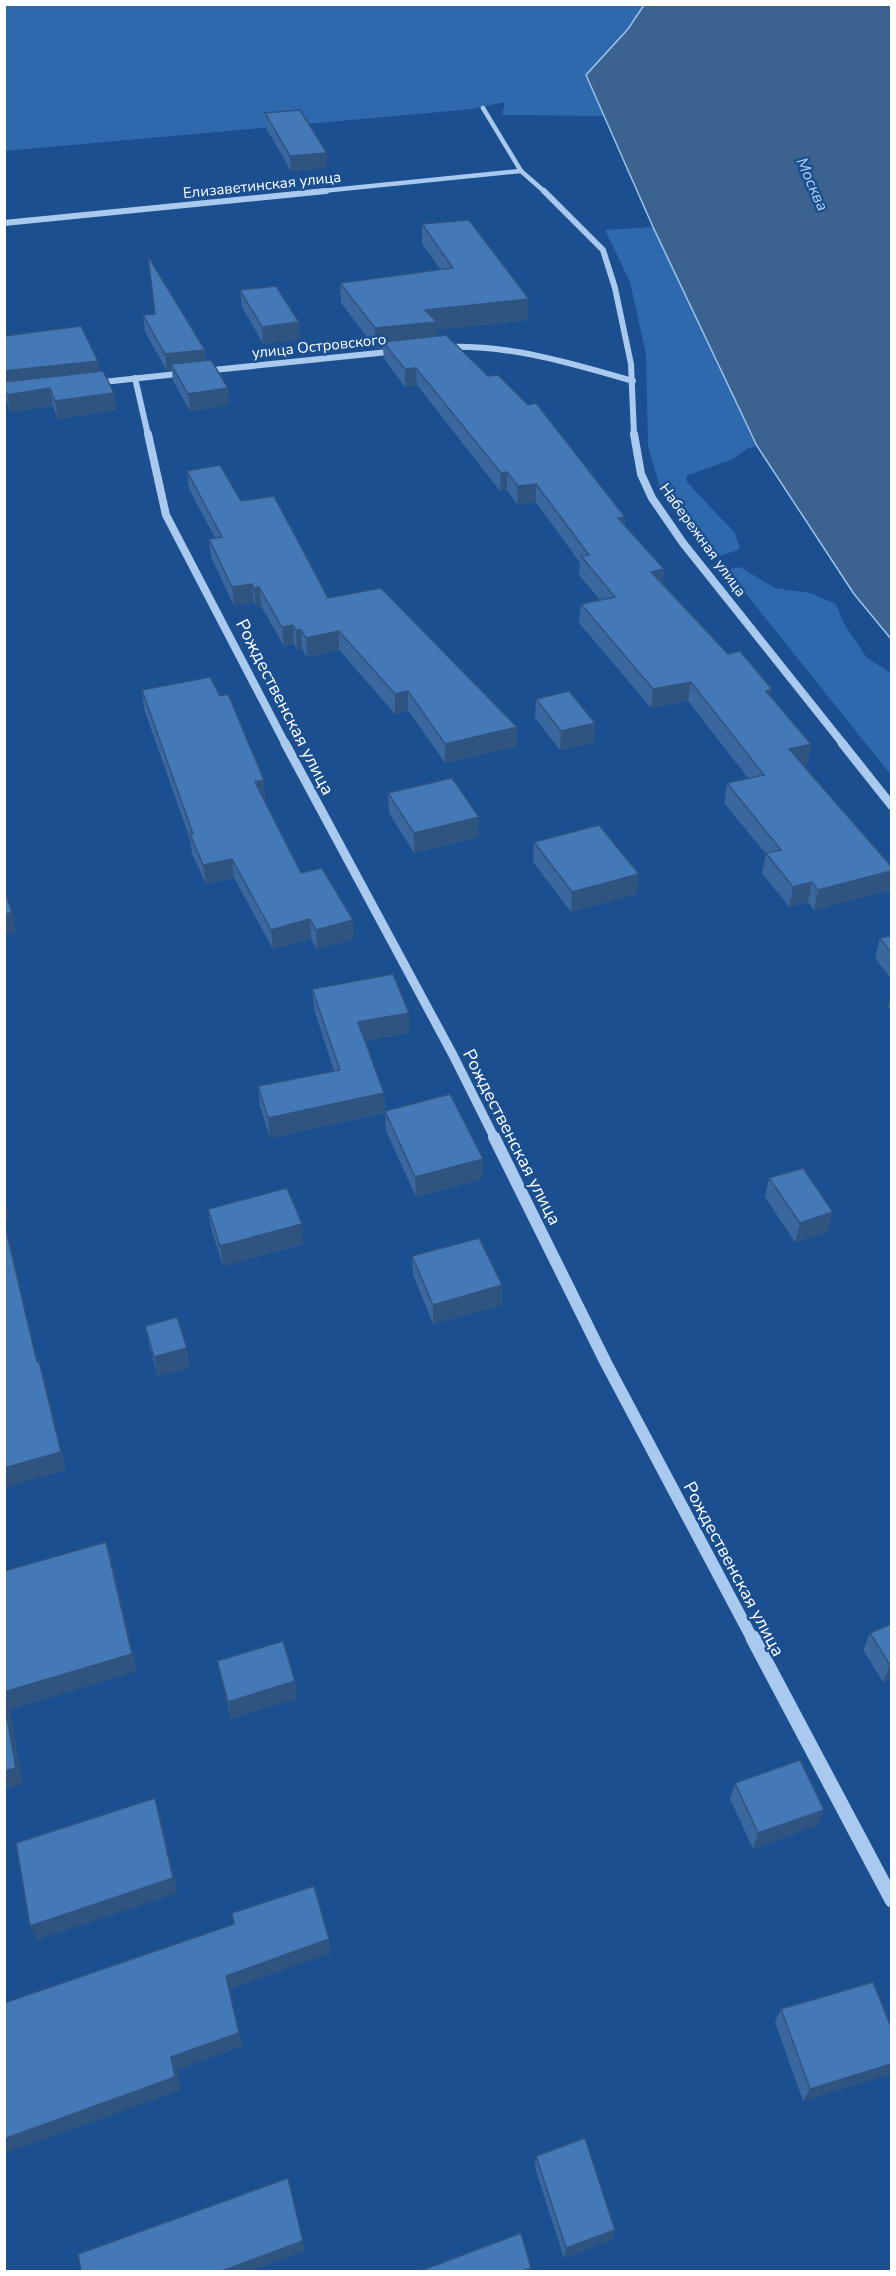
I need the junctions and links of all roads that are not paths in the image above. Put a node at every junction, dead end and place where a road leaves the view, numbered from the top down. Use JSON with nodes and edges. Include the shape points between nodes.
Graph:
{"nodes":[{"id":1,"x":483,"y":108,"type":"dead end"},
{"id":2,"x":521,"y":171,"type":"junction"},
{"id":3,"x":4,"y":223,"type":"edge"},
{"id":4,"x":439,"y":347,"type":"edge"},
{"id":5,"x":404,"y":351,"type":"edge"},
{"id":6,"x":135,"y":378,"type":"junction"},
{"id":7,"x":633,"y":381,"type":"junction"},
{"id":8,"x":87,"y":384,"type":"edge"},
{"id":9,"x":891,"y":806,"type":"edge"},
{"id":10,"x":891,"y":1900,"type":"edge"}],
"edges":[{"from":1,"to":2,"type":"street","name":"Набережная улица"},
{"from":2,"to":3,"type":"street","name":"Елизаветинская улица"},
{"from":2,"to":7,"type":"street","name":"Набережная улица","via":[[565,209],[603,250],[615,288]]},
{"from":4,"to":7,"type":"street","via":[[503,349]]},
{"from":5,"to":6,"type":"street","name":"улица Островского"},
{"from":6,"to":8,"type":"street","name":"улица Островского"},
{"from":6,"to":10,"type":"street","name":"Рождественская улица","via":[[166,515],[453,1055],[606,1363]]},
{"from":7,"to":9,"type":"street","name":"Набережная улица","via":[[635,446],[652,498],[683,543]]}]}
